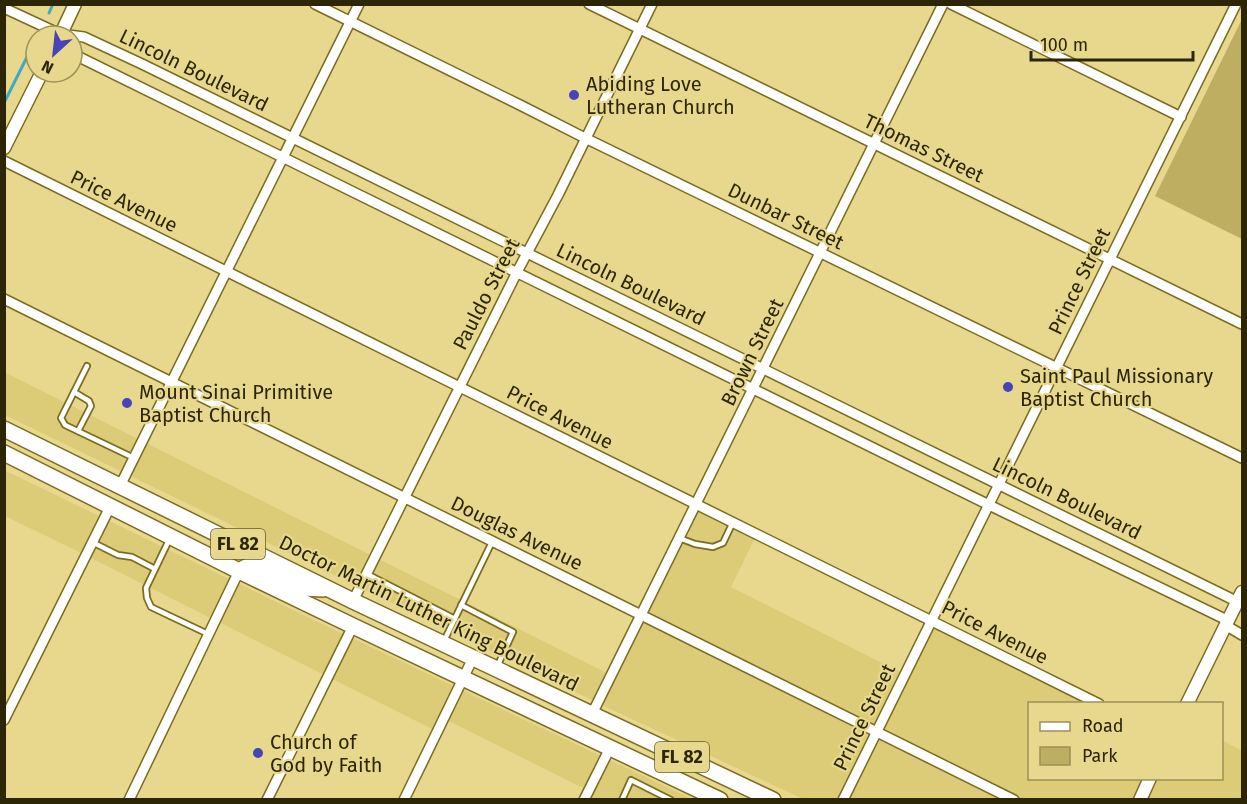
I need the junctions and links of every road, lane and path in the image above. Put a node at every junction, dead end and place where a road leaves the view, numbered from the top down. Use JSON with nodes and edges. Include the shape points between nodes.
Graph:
{"nodes":[{"id":1,"x":75,"y":4,"type":"edge"},
{"id":2,"x":315,"y":4,"type":"edge"},
{"id":3,"x":359,"y":4,"type":"edge"},
{"id":4,"x":589,"y":4,"type":"edge"},
{"id":5,"x":652,"y":4,"type":"edge"},
{"id":6,"x":943,"y":4,"type":"edge"},
{"id":7,"x":951,"y":4,"type":"edge"},
{"id":8,"x":1236,"y":4,"type":"edge"},
{"id":9,"x":4,"y":8,"type":"edge"},
{"id":10,"x":351,"y":22,"type":"junction"},
{"id":11,"x":37,"y":24,"type":"edge"},
{"id":12,"x":65,"y":24,"type":"edge"},
{"id":13,"x":639,"y":29,"type":"junction"},
{"id":14,"x":84,"y":38,"type":"edge"},
{"id":15,"x":84,"y":59,"type":"edge"},
{"id":16,"x":36,"y":84,"type":"edge"},
{"id":17,"x":1181,"y":117,"type":"junction"},
{"id":18,"x":293,"y":138,"type":"junction"},
{"id":19,"x":585,"y":138,"type":"junction"},
{"id":20,"x":874,"y":144,"type":"junction"},
{"id":21,"x":4,"y":148,"type":"edge"},
{"id":22,"x":283,"y":158,"type":"junction"},
{"id":23,"x":4,"y":161,"type":"edge"},
{"id":24,"x":527,"y":253,"type":"junction"},
{"id":25,"x":821,"y":253,"type":"junction"},
{"id":26,"x":1110,"y":259,"type":"junction"},
{"id":27,"x":226,"y":272,"type":"junction"},
{"id":28,"x":517,"y":273,"type":"junction"},
{"id":29,"x":4,"y":299,"type":"edge"},
{"id":30,"x":1242,"y":324,"type":"edge"},
{"id":31,"x":87,"y":366,"type":"dead end"},
{"id":32,"x":1057,"y":367,"type":"junction"},
{"id":33,"x":764,"y":369,"type":"junction"},
{"id":34,"x":172,"y":382,"type":"junction"},
{"id":35,"x":460,"y":387,"type":"junction"},
{"id":36,"x":753,"y":390,"type":"junction"},
{"id":37,"x":74,"y":392,"type":"junction"},
{"id":38,"x":4,"y":429,"type":"edge"},
{"id":39,"x":78,"y":430,"type":"junction"},
{"id":40,"x":4,"y":453,"type":"edge"},
{"id":41,"x":134,"y":458,"type":"junction"},
{"id":42,"x":1242,"y":458,"type":"edge"},
{"id":43,"x":999,"y":484,"type":"junction"},
{"id":44,"x":120,"y":486,"type":"junction"},
{"id":45,"x":90,"y":497,"type":"junction"},
{"id":46,"x":405,"y":498,"type":"junction"},
{"id":47,"x":696,"y":504,"type":"junction"},
{"id":48,"x":989,"y":506,"type":"junction"},
{"id":49,"x":110,"y":507,"type":"junction"},
{"id":50,"x":733,"y":522,"type":"junction"},
{"id":51,"x":171,"y":537,"type":"junction"},
{"id":52,"x":679,"y":538,"type":"junction"},
{"id":53,"x":92,"y":542,"type":"junction"},
{"id":54,"x":492,"y":542,"type":"junction"},
{"id":55,"x":155,"y":569,"type":"junction"},
{"id":56,"x":239,"y":571,"type":"junction"},
{"id":57,"x":367,"y":574,"type":"junction"},
{"id":58,"x":332,"y":590,"type":"junction"},
{"id":59,"x":1240,"y":597,"type":"edge"},
{"id":60,"x":353,"y":601,"type":"junction"},
{"id":61,"x":461,"y":605,"type":"junction"},
{"id":62,"x":641,"y":614,"type":"junction"},
{"id":63,"x":455,"y":619,"type":"junction"},
{"id":64,"x":932,"y":620,"type":"junction"},
{"id":65,"x":1228,"y":624,"type":"junction"},
{"id":66,"x":353,"y":626,"type":"junction"},
{"id":67,"x":208,"y":634,"type":"junction"},
{"id":68,"x":1242,"y":635,"type":"edge"},
{"id":69,"x":443,"y":644,"type":"junction"},
{"id":70,"x":473,"y":658,"type":"junction"},
{"id":71,"x":496,"y":669,"type":"junction"},
{"id":72,"x":463,"y":679,"type":"junction"},
{"id":73,"x":1095,"y":702,"type":"edge"},
{"id":74,"x":1188,"y":702,"type":"edge"},
{"id":75,"x":592,"y":714,"type":"junction"},
{"id":76,"x":4,"y":720,"type":"edge"},
{"id":77,"x":877,"y":732,"type":"junction"},
{"id":78,"x":609,"y":748,"type":"junction"},
{"id":79,"x":668,"y":774,"type":"junction"},
{"id":80,"x":1149,"y":780,"type":"edge"},
{"id":81,"x":746,"y":787,"type":"junction"},
{"id":82,"x":129,"y":800,"type":"edge"},
{"id":83,"x":267,"y":800,"type":"edge"},
{"id":84,"x":404,"y":800,"type":"edge"},
{"id":85,"x":584,"y":800,"type":"edge"},
{"id":86,"x":622,"y":800,"type":"edge"},
{"id":87,"x":672,"y":800,"type":"edge"},
{"id":88,"x":720,"y":800,"type":"edge"},
{"id":89,"x":773,"y":800,"type":"edge"},
{"id":90,"x":843,"y":800,"type":"edge"},
{"id":91,"x":1014,"y":800,"type":"edge"},
{"id":92,"x":1140,"y":800,"type":"edge"}],
"edges":[{"from":1,"to":12,"type":"street"},
{"from":2,"to":10,"type":"street","name":"Dunbar Street"},
{"from":3,"to":10,"type":"street"},
{"from":4,"to":13,"type":"street","name":"Thomas Street"},
{"from":5,"to":13,"type":"street","name":"Pauldo Street"},
{"from":6,"to":20,"type":"street","name":"Brown Street"},
{"from":7,"to":17,"type":"street"},
{"from":8,"to":17,"type":"street","name":"Prince Street"},
{"from":9,"to":11,"type":"street","name":"Lincoln Boulevard"},
{"from":10,"to":18,"type":"street"},
{"from":10,"to":19,"type":"street","name":"Dunbar Street"},
{"from":13,"to":19,"type":"street","name":"Pauldo Street"},
{"from":13,"to":20,"type":"street","name":"Thomas Street"},
{"from":14,"to":18,"type":"street","name":"Lincoln Boulevard"},
{"from":15,"to":22,"type":"street","name":"Lincoln Boulevard"},
{"from":16,"to":21,"type":"street"},
{"from":17,"to":26,"type":"street","name":"Prince Street"},
{"from":18,"to":22,"type":"street"},
{"from":18,"to":24,"type":"street","name":"Lincoln Boulevard"},
{"from":19,"to":24,"type":"street","name":"Pauldo Street"},
{"from":19,"to":25,"type":"street","name":"Dunbar Street"},
{"from":20,"to":25,"type":"street","name":"Brown Street"},
{"from":20,"to":26,"type":"street","name":"Thomas Street"},
{"from":22,"to":27,"type":"street"},
{"from":22,"to":28,"type":"street","name":"Lincoln Boulevard"},
{"from":23,"to":27,"type":"street","name":"Price Avenue"},
{"from":24,"to":28,"type":"street","name":"Pauldo Street"},
{"from":24,"to":33,"type":"street","name":"Lincoln Boulevard"},
{"from":25,"to":32,"type":"street","name":"Dunbar Street"},
{"from":25,"to":33,"type":"street","name":"Brown Street"},
{"from":26,"to":30,"type":"street","name":"Thomas Street"},
{"from":26,"to":32,"type":"street","name":"Prince Street"},
{"from":27,"to":34,"type":"street"},
{"from":27,"to":35,"type":"street","name":"Price Avenue"},
{"from":28,"to":35,"type":"street","name":"Pauldo Street"},
{"from":28,"to":36,"type":"street","name":"Lincoln Boulevard"},
{"from":29,"to":34,"type":"street","name":"Douglas Avenue"},
{"from":31,"to":37,"type":"lane"},
{"from":32,"to":42,"type":"street","name":"Dunbar Street"},
{"from":32,"to":43,"type":"street","name":"Prince Street"},
{"from":33,"to":36,"type":"street","name":"Brown Street"},
{"from":33,"to":43,"type":"street","name":"Lincoln Boulevard"},
{"from":34,"to":41,"type":"street"},
{"from":34,"to":46,"type":"street","name":"Douglas Avenue"},
{"from":35,"to":46,"type":"street","name":"Pauldo Street"},
{"from":35,"to":47,"type":"street","name":"Price Avenue"},
{"from":36,"to":47,"type":"street","name":"Brown Street"},
{"from":36,"to":48,"type":"street","name":"Lincoln Boulevard"},
{"from":37,"to":39,"type":"lane","via":[[61,418],[65,425]]},
{"from":37,"to":39,"type":"lane","via":[[92,406]]},
{"from":38,"to":44,"type":"main road","name":"Doctor Martin Luther King Boulevard","number":"FL 82"},
{"from":39,"to":41,"type":"lane"},
{"from":40,"to":45,"type":"main road","number":"FL 82"},
{"from":41,"to":44,"type":"street"},
{"from":43,"to":48,"type":"street","name":"Prince Street"},
{"from":43,"to":59,"type":"street","name":"Lincoln Boulevard"},
{"from":44,"to":45,"type":"main road","via":[[109,494]]},
{"from":44,"to":58,"type":"main road","name":"Doctor Martin Luther King Boulevard","number":"FL 82"},
{"from":45,"to":49,"type":"main road","number":"FL 82"},
{"from":46,"to":54,"type":"street","name":"Douglas Avenue"},
{"from":46,"to":57,"type":"street","name":"Pauldo Street"},
{"from":47,"to":50,"type":"street","name":"Price Avenue"},
{"from":47,"to":52,"type":"street","name":"Brown Street"},
{"from":48,"to":64,"type":"street","name":"Prince Street"},
{"from":48,"to":65,"type":"street","name":"Lincoln Boulevard"},
{"from":49,"to":51,"type":"main road","number":"FL 82"},
{"from":49,"to":53,"type":"street"},
{"from":50,"to":52,"type":"lane","via":[[723,543],[713,547]]},
{"from":50,"to":64,"type":"street","name":"Price Avenue"},
{"from":51,"to":55,"type":"lane"},
{"from":51,"to":56,"type":"main road","number":"FL 82"},
{"from":52,"to":62,"type":"street","name":"Brown Street"},
{"from":53,"to":55,"type":"lane"},
{"from":53,"to":76,"type":"street"},
{"from":54,"to":61,"type":"lane"},
{"from":54,"to":62,"type":"street","name":"Douglas Avenue"},
{"from":55,"to":67,"type":"lane","via":[[146,588],[151,607]]},
{"from":56,"to":58,"type":"main road","via":[[251,566],[303,588]]},
{"from":56,"to":66,"type":"main road","number":"FL 82"},
{"from":56,"to":67,"type":"street"},
{"from":57,"to":60,"type":"street","name":"Pauldo Street"},
{"from":57,"to":63,"type":"lane"},
{"from":58,"to":60,"type":"main road","name":"Doctor Martin Luther King Boulevard","number":"FL 82"},
{"from":59,"to":65,"type":"street"},
{"from":60,"to":69,"type":"main road","name":"Doctor Martin Luther King Boulevard","number":"FL 82"},
{"from":61,"to":63,"type":"lane"},
{"from":61,"to":71,"type":"lane","via":[[513,632]]},
{"from":62,"to":75,"type":"street","name":"Brown Street"},
{"from":62,"to":77,"type":"street","name":"Douglas Avenue"},
{"from":63,"to":69,"type":"lane"},
{"from":64,"to":73,"type":"street","name":"Price Avenue"},
{"from":64,"to":77,"type":"street","name":"Prince Street"},
{"from":65,"to":68,"type":"street","name":"Lincoln Boulevard"},
{"from":65,"to":74,"type":"street"},
{"from":66,"to":72,"type":"main road","number":"FL 82"},
{"from":66,"to":83,"type":"street"},
{"from":67,"to":82,"type":"street"},
{"from":69,"to":70,"type":"main road","name":"Doctor Martin Luther King Boulevard","number":"FL 82"},
{"from":70,"to":71,"type":"main road","name":"Doctor Martin Luther King Boulevard","number":"FL 82"},
{"from":70,"to":72,"type":"street"},
{"from":71,"to":75,"type":"main road","name":"Doctor Martin Luther King Boulevard","number":"FL 82"},
{"from":72,"to":78,"type":"main road","number":"FL 82"},
{"from":72,"to":84,"type":"street"},
{"from":75,"to":81,"type":"main road","name":"Doctor Martin Luther King Boulevard","number":"FL 82"},
{"from":77,"to":90,"type":"street","name":"Prince Street"},
{"from":77,"to":91,"type":"street","name":"Douglas Avenue"},
{"from":78,"to":79,"type":"main road","number":"FL 82"},
{"from":78,"to":85,"type":"street"},
{"from":79,"to":81,"type":"main road","via":[[680,772],[728,793]]},
{"from":79,"to":88,"type":"main road","number":"FL 82"},
{"from":80,"to":92,"type":"street"},
{"from":81,"to":89,"type":"main road","name":"Doctor Martin Luther King Boulevard","number":"FL 82"},
{"from":86,"to":87,"type":"lane","via":[[632,780]]}]}
